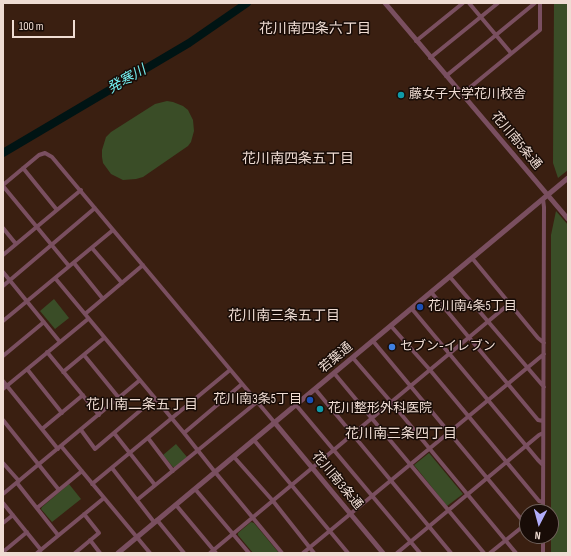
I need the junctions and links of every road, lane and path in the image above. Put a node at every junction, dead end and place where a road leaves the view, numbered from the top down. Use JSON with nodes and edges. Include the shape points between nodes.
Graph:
{"nodes":[{"id":1,"x":385,"y":3,"type":"edge"},
{"id":2,"x":463,"y":3,"type":"edge"},
{"id":3,"x":469,"y":3,"type":"edge"},
{"id":4,"x":498,"y":3,"type":"edge"},
{"id":5,"x":535,"y":3,"type":"edge"},
{"id":6,"x":540,"y":3,"type":"edge"},
{"id":7,"x":481,"y":17,"type":"junction"},
{"id":8,"x":496,"y":35,"type":"junction"},
{"id":9,"x":416,"y":41,"type":"junction"},
{"id":10,"x":511,"y":54,"type":"junction"},
{"id":11,"x":430,"y":58,"type":"junction"},
{"id":12,"x":446,"y":76,"type":"junction"},
{"id":13,"x":462,"y":94,"type":"junction"},
{"id":14,"x":24,"y":168,"type":"junction"},
{"id":15,"x":568,"y":178,"type":"edge"},
{"id":16,"x":3,"y":186,"type":"edge"},
{"id":17,"x":81,"y":190,"type":"junction"},
{"id":18,"x":545,"y":197,"type":"junction"},
{"id":19,"x":96,"y":208,"type":"junction"},
{"id":20,"x":57,"y":210,"type":"junction"},
{"id":21,"x":568,"y":219,"type":"edge"},
{"id":22,"x":36,"y":227,"type":"junction"},
{"id":23,"x":3,"y":228,"type":"edge"},
{"id":24,"x":113,"y":230,"type":"junction"},
{"id":25,"x":16,"y":244,"type":"junction"},
{"id":26,"x":52,"y":245,"type":"junction"},
{"id":27,"x":92,"y":248,"type":"junction"},
{"id":28,"x":3,"y":255,"type":"edge"},
{"id":29,"x":472,"y":258,"type":"junction"},
{"id":30,"x":74,"y":263,"type":"junction"},
{"id":31,"x":143,"y":265,"type":"junction"},
{"id":32,"x":69,"y":266,"type":"junction"},
{"id":33,"x":3,"y":272,"type":"edge"},
{"id":34,"x":450,"y":277,"type":"junction"},
{"id":35,"x":55,"y":278,"type":"junction"},
{"id":36,"x":10,"y":280,"type":"junction"},
{"id":37,"x":122,"y":283,"type":"junction"},
{"id":38,"x":3,"y":286,"type":"edge"},
{"id":39,"x":431,"y":292,"type":"junction"},
{"id":40,"x":103,"y":299,"type":"junction"},
{"id":41,"x":27,"y":301,"type":"junction"},
{"id":42,"x":509,"y":304,"type":"junction"},
{"id":43,"x":412,"y":309,"type":"junction"},
{"id":44,"x":85,"y":314,"type":"junction"},
{"id":45,"x":88,"y":319,"type":"junction"},
{"id":46,"x":3,"y":321,"type":"edge"},
{"id":47,"x":489,"y":321,"type":"junction"},
{"id":48,"x":44,"y":322,"type":"junction"},
{"id":49,"x":391,"y":326,"type":"junction"},
{"id":50,"x":469,"y":337,"type":"junction"},
{"id":51,"x":104,"y":338,"type":"junction"},
{"id":52,"x":373,"y":341,"type":"junction"},
{"id":53,"x":60,"y":342,"type":"junction"},
{"id":54,"x":544,"y":344,"type":"junction"},
{"id":55,"x":47,"y":352,"type":"junction"},
{"id":56,"x":449,"y":354,"type":"junction"},
{"id":57,"x":544,"y":354,"type":"junction"},
{"id":58,"x":84,"y":355,"type":"junction"},
{"id":59,"x":3,"y":356,"type":"edge"},
{"id":60,"x":353,"y":358,"type":"junction"},
{"id":61,"x":527,"y":368,"type":"junction"},
{"id":62,"x":27,"y":369,"type":"junction"},
{"id":63,"x":230,"y":370,"type":"junction"},
{"id":64,"x":430,"y":370,"type":"junction"},
{"id":65,"x":63,"y":372,"type":"junction"},
{"id":66,"x":334,"y":373,"type":"junction"},
{"id":67,"x":140,"y":380,"type":"junction"},
{"id":68,"x":3,"y":381,"type":"edge"},
{"id":69,"x":242,"y":384,"type":"junction"},
{"id":70,"x":508,"y":384,"type":"junction"},
{"id":71,"x":411,"y":386,"type":"junction"},
{"id":72,"x":5,"y":387,"type":"edge"},
{"id":73,"x":544,"y":387,"type":"junction"},
{"id":74,"x":315,"y":389,"type":"junction"},
{"id":75,"x":82,"y":395,"type":"junction"},
{"id":76,"x":119,"y":398,"type":"junction"},
{"id":77,"x":155,"y":398,"type":"junction"},
{"id":78,"x":488,"y":400,"type":"junction"},
{"id":79,"x":257,"y":402,"type":"junction"},
{"id":80,"x":391,"y":402,"type":"junction"},
{"id":81,"x":296,"y":405,"type":"junction"},
{"id":82,"x":62,"y":413,"type":"junction"},
{"id":83,"x":99,"y":415,"type":"junction"},
{"id":84,"x":468,"y":417,"type":"junction"},
{"id":85,"x":172,"y":418,"type":"junction"},
{"id":86,"x":372,"y":419,"type":"junction"},
{"id":87,"x":3,"y":421,"type":"edge"},
{"id":88,"x":543,"y":421,"type":"junction"},
{"id":89,"x":274,"y":423,"type":"junction"},
{"id":90,"x":42,"y":429,"type":"junction"},
{"id":91,"x":81,"y":430,"type":"junction"},
{"id":92,"x":449,"y":432,"type":"junction"},
{"id":93,"x":184,"y":433,"type":"junction"},
{"id":94,"x":543,"y":433,"type":"junction"},
{"id":95,"x":114,"y":434,"type":"junction"},
{"id":96,"x":353,"y":434,"type":"junction"},
{"id":97,"x":148,"y":438,"type":"junction"},
{"id":98,"x":254,"y":440,"type":"junction"},
{"id":99,"x":526,"y":446,"type":"junction"},
{"id":100,"x":60,"y":447,"type":"junction"},
{"id":101,"x":429,"y":449,"type":"junction"},
{"id":102,"x":198,"y":450,"type":"junction"},
{"id":103,"x":333,"y":451,"type":"junction"},
{"id":104,"x":130,"y":453,"type":"junction"},
{"id":105,"x":234,"y":457,"type":"junction"},
{"id":106,"x":506,"y":462,"type":"junction"},
{"id":107,"x":3,"y":463,"type":"edge"},
{"id":108,"x":39,"y":464,"type":"junction"},
{"id":109,"x":410,"y":465,"type":"junction"},
{"id":110,"x":543,"y":465,"type":"junction"},
{"id":111,"x":112,"y":468,"type":"junction"},
{"id":112,"x":312,"y":468,"type":"junction"},
{"id":113,"x":82,"y":471,"type":"junction"},
{"id":114,"x":173,"y":471,"type":"junction"},
{"id":115,"x":215,"y":472,"type":"junction"},
{"id":116,"x":488,"y":478,"type":"junction"},
{"id":117,"x":390,"y":481,"type":"junction"},
{"id":118,"x":18,"y":482,"type":"junction"},
{"id":119,"x":92,"y":484,"type":"junction"},
{"id":120,"x":155,"y":485,"type":"junction"},
{"id":121,"x":292,"y":485,"type":"junction"},
{"id":122,"x":195,"y":489,"type":"junction"},
{"id":123,"x":59,"y":490,"type":"junction"},
{"id":124,"x":3,"y":494,"type":"edge"},
{"id":125,"x":468,"y":494,"type":"junction"},
{"id":126,"x":371,"y":496,"type":"junction"},
{"id":127,"x":104,"y":498,"type":"junction"},
{"id":128,"x":137,"y":500,"type":"junction"},
{"id":129,"x":272,"y":501,"type":"junction"},
{"id":130,"x":543,"y":502,"type":"joint"},
{"id":131,"x":3,"y":504,"type":"edge"},
{"id":132,"x":176,"y":505,"type":"junction"},
{"id":133,"x":37,"y":508,"type":"junction"},
{"id":134,"x":448,"y":510,"type":"junction"},
{"id":135,"x":84,"y":514,"type":"junction"},
{"id":136,"x":350,"y":514,"type":"junction"},
{"id":137,"x":13,"y":515,"type":"junction"},
{"id":138,"x":519,"y":516,"type":"edge"},
{"id":139,"x":253,"y":518,"type":"junction"},
{"id":140,"x":156,"y":521,"type":"junction"},
{"id":141,"x":3,"y":523,"type":"edge"},
{"id":142,"x":429,"y":526,"type":"junction"},
{"id":143,"x":519,"y":529,"type":"edge"},
{"id":144,"x":330,"y":531,"type":"junction"},
{"id":145,"x":26,"y":532,"type":"junction"},
{"id":146,"x":233,"y":534,"type":"junction"},
{"id":147,"x":58,"y":535,"type":"junction"},
{"id":148,"x":136,"y":537,"type":"junction"},
{"id":149,"x":90,"y":540,"type":"junction"},
{"id":150,"x":505,"y":540,"type":"junction"},
{"id":151,"x":411,"y":542,"type":"junction"},
{"id":152,"x":309,"y":548,"type":"junction"},
{"id":153,"x":41,"y":550,"type":"junction"},
{"id":154,"x":3,"y":552,"type":"edge"},
{"id":155,"x":213,"y":552,"type":"edge"},
{"id":156,"x":37,"y":553,"type":"edge"},
{"id":157,"x":75,"y":553,"type":"edge"},
{"id":158,"x":100,"y":553,"type":"edge"},
{"id":159,"x":118,"y":553,"type":"edge"},
{"id":160,"x":150,"y":553,"type":"edge"},
{"id":161,"x":184,"y":553,"type":"edge"},
{"id":162,"x":248,"y":553,"type":"edge"},
{"id":163,"x":282,"y":553,"type":"edge"},
{"id":164,"x":303,"y":553,"type":"edge"},
{"id":165,"x":314,"y":553,"type":"edge"},
{"id":166,"x":348,"y":553,"type":"edge"},
{"id":167,"x":383,"y":553,"type":"edge"},
{"id":168,"x":397,"y":553,"type":"edge"},
{"id":169,"x":420,"y":553,"type":"edge"},
{"id":170,"x":451,"y":553,"type":"edge"},
{"id":171,"x":484,"y":553,"type":"edge"},
{"id":172,"x":490,"y":553,"type":"edge"},
{"id":173,"x":516,"y":553,"type":"edge"}],
"edges":[{"from":1,"to":9,"type":"street","name":"花川南5条通"},
{"from":2,"to":9,"type":"street"},
{"from":3,"to":7,"type":"street"},
{"from":4,"to":7,"type":"street"},
{"from":5,"to":8,"type":"street"},
{"from":6,"to":10,"type":"street","via":[[540,30]]},
{"from":7,"to":8,"type":"street"},
{"from":7,"to":11,"type":"street"},
{"from":8,"to":10,"type":"street"},
{"from":8,"to":12,"type":"street"},
{"from":9,"to":11,"type":"street","name":"花川南5条通"},
{"from":10,"to":13,"type":"street"},
{"from":11,"to":12,"type":"street","name":"花川南5条通"},
{"from":12,"to":13,"type":"street","name":"花川南5条通"},
{"from":13,"to":18,"type":"street","name":"花川南5条通"},
{"from":14,"to":16,"type":"street"},
{"from":14,"to":17,"type":"street","via":[[42,153],[49,154]]},
{"from":14,"to":20,"type":"street"},
{"from":15,"to":18,"type":"street","name":"若葉通"},
{"from":16,"to":22,"type":"street"},
{"from":17,"to":19,"type":"street"},
{"from":17,"to":20,"type":"street"},
{"from":18,"to":21,"type":"street","name":"花川南5条通"},
{"from":18,"to":29,"type":"street","name":"若葉通"},
{"from":18,"to":54,"type":"street"},
{"from":19,"to":24,"type":"street"},
{"from":19,"to":26,"type":"street"},
{"from":20,"to":22,"type":"street"},
{"from":22,"to":25,"type":"street"},
{"from":22,"to":26,"type":"street"},
{"from":23,"to":25,"type":"street"},
{"from":24,"to":27,"type":"street"},
{"from":24,"to":31,"type":"street"},
{"from":25,"to":28,"type":"street"},
{"from":26,"to":32,"type":"street"},
{"from":26,"to":36,"type":"street"},
{"from":27,"to":30,"type":"street"},
{"from":27,"to":37,"type":"street"},
{"from":29,"to":34,"type":"street","name":"若葉通"},
{"from":29,"to":42,"type":"street"},
{"from":30,"to":32,"type":"street"},
{"from":30,"to":40,"type":"street"},
{"from":31,"to":37,"type":"street"},
{"from":31,"to":63,"type":"street"},
{"from":32,"to":35,"type":"street"},
{"from":33,"to":36,"type":"street"},
{"from":34,"to":39,"type":"street","name":"若葉通"},
{"from":34,"to":47,"type":"street"},
{"from":35,"to":41,"type":"street"},
{"from":35,"to":44,"type":"street"},
{"from":36,"to":38,"type":"street"},
{"from":36,"to":41,"type":"street"},
{"from":37,"to":40,"type":"street"},
{"from":39,"to":43,"type":"street","name":"若葉通"},
{"from":39,"to":50,"type":"street"},
{"from":40,"to":44,"type":"street"},
{"from":41,"to":46,"type":"street"},
{"from":41,"to":48,"type":"street"},
{"from":42,"to":47,"type":"street"},
{"from":42,"to":54,"type":"street"},
{"from":43,"to":49,"type":"street","name":"若葉通"},
{"from":43,"to":56,"type":"street"},
{"from":44,"to":45,"type":"street"},
{"from":45,"to":51,"type":"street"},
{"from":45,"to":53,"type":"street"},
{"from":47,"to":50,"type":"street"},
{"from":47,"to":61,"type":"street"},
{"from":48,"to":53,"type":"street"},
{"from":48,"to":59,"type":"street"},
{"from":49,"to":52,"type":"street","name":"若葉通"},
{"from":49,"to":64,"type":"street"},
{"from":50,"to":56,"type":"street"},
{"from":50,"to":70,"type":"street"},
{"from":51,"to":58,"type":"street"},
{"from":51,"to":67,"type":"street"},
{"from":52,"to":60,"type":"street","name":"若葉通"},
{"from":52,"to":71,"type":"street"},
{"from":53,"to":55,"type":"street"},
{"from":54,"to":57,"type":"street"},
{"from":55,"to":62,"type":"street"},
{"from":55,"to":65,"type":"street"},
{"from":56,"to":64,"type":"street"},
{"from":56,"to":78,"type":"street"},
{"from":57,"to":61,"type":"street"},
{"from":57,"to":73,"type":"street"},
{"from":58,"to":65,"type":"street"},
{"from":58,"to":76,"type":"street"},
{"from":60,"to":66,"type":"street","name":"若葉通"},
{"from":60,"to":80,"type":"street"},
{"from":61,"to":70,"type":"street"},
{"from":61,"to":73,"type":"street"},
{"from":62,"to":72,"type":"street"},
{"from":62,"to":82,"type":"street"},
{"from":63,"to":69,"type":"street"},
{"from":63,"to":85,"type":"street"},
{"from":64,"to":71,"type":"street"},
{"from":64,"to":84,"type":"street"},
{"from":65,"to":75,"type":"street"},
{"from":66,"to":74,"type":"street","name":"若葉通"},
{"from":66,"to":86,"type":"street"},
{"from":67,"to":76,"type":"street"},
{"from":67,"to":77,"type":"street"},
{"from":68,"to":72,"type":"street"},
{"from":69,"to":79,"type":"street"},
{"from":69,"to":93,"type":"street"},
{"from":70,"to":78,"type":"street"},
{"from":70,"to":88,"type":"street","via":[[538,420]]},
{"from":71,"to":80,"type":"street"},
{"from":71,"to":92,"type":"street"},
{"from":72,"to":90,"type":"street"},
{"from":73,"to":88,"type":"street"},
{"from":74,"to":81,"type":"street","name":"若葉通"},
{"from":74,"to":96,"type":"street"},
{"from":75,"to":82,"type":"street"},
{"from":75,"to":83,"type":"street"},
{"from":76,"to":83,"type":"street"},
{"from":77,"to":85,"type":"street"},
{"from":77,"to":95,"type":"street"},
{"from":78,"to":84,"type":"street"},
{"from":78,"to":99,"type":"street"},
{"from":79,"to":89,"type":"street"},
{"from":79,"to":102,"type":"street"},
{"from":80,"to":86,"type":"street"},
{"from":80,"to":101,"type":"street"},
{"from":81,"to":89,"type":"street","name":"若葉通"},
{"from":81,"to":103,"type":"street"},
{"from":82,"to":90,"type":"street"},
{"from":83,"to":91,"type":"street"},
{"from":84,"to":92,"type":"street"},
{"from":84,"to":106,"type":"street"},
{"from":85,"to":93,"type":"street"},
{"from":85,"to":97,"type":"street"},
{"from":86,"to":96,"type":"street"},
{"from":86,"to":109,"type":"street"},
{"from":87,"to":108,"type":"street"},
{"from":88,"to":94,"type":"street"},
{"from":89,"to":98,"type":"street","name":"若葉通"},
{"from":89,"to":112,"type":"street","name":"花川南3条通"},
{"from":90,"to":100,"type":"street"},
{"from":91,"to":95,"type":"street","via":[[95,449]]},
{"from":91,"to":100,"type":"street"},
{"from":92,"to":101,"type":"street"},
{"from":92,"to":116,"type":"street"},
{"from":93,"to":102,"type":"street"},
{"from":94,"to":99,"type":"street"},
{"from":94,"to":110,"type":"street"},
{"from":95,"to":104,"type":"street"},
{"from":96,"to":103,"type":"street"},
{"from":96,"to":117,"type":"street"},
{"from":97,"to":104,"type":"street"},
{"from":97,"to":114,"type":"street"},
{"from":98,"to":105,"type":"street","name":"若葉通"},
{"from":98,"to":121,"type":"street"},
{"from":99,"to":106,"type":"street"},
{"from":99,"to":110,"type":"street"},
{"from":100,"to":108,"type":"street"},
{"from":100,"to":113,"type":"street"},
{"from":101,"to":109,"type":"street"},
{"from":101,"to":125,"type":"street"},
{"from":102,"to":114,"type":"street"},
{"from":102,"to":115,"type":"street"},
{"from":103,"to":112,"type":"street"},
{"from":103,"to":126,"type":"street"},
{"from":104,"to":111,"type":"street"},
{"from":104,"to":120,"type":"street"},
{"from":105,"to":115,"type":"street","name":"若葉通"},
{"from":105,"to":129,"type":"street"},
{"from":106,"to":116,"type":"street"},
{"from":106,"to":130,"type":"street","via":[[539,502]]},
{"from":107,"to":118,"type":"street"},
{"from":108,"to":118,"type":"street"},
{"from":108,"to":123,"type":"street"},
{"from":109,"to":117,"type":"street"},
{"from":109,"to":134,"type":"street"},
{"from":110,"to":130,"type":"street"},
{"from":111,"to":119,"type":"street"},
{"from":111,"to":128,"type":"street"},
{"from":112,"to":121,"type":"street"},
{"from":112,"to":136,"type":"street","name":"花川南3条通"},
{"from":113,"to":119,"type":"street"},
{"from":113,"to":123,"type":"street"},
{"from":114,"to":120,"type":"street"},
{"from":115,"to":122,"type":"street","name":"若葉通"},
{"from":115,"to":139,"type":"street"},
{"from":116,"to":125,"type":"street"},
{"from":116,"to":138,"type":"street"},
{"from":117,"to":126,"type":"street"},
{"from":117,"to":142,"type":"street"},
{"from":118,"to":124,"type":"street"},
{"from":118,"to":133,"type":"street"},
{"from":119,"to":127,"type":"street"},
{"from":120,"to":128,"type":"street"},
{"from":121,"to":129,"type":"street"},
{"from":121,"to":144,"type":"street"},
{"from":122,"to":132,"type":"street","name":"若葉通"},
{"from":122,"to":146,"type":"street"},
{"from":123,"to":133,"type":"street"},
{"from":125,"to":134,"type":"street"},
{"from":125,"to":150,"type":"street"},
{"from":126,"to":136,"type":"street"},
{"from":126,"to":151,"type":"street"},
{"from":127,"to":135,"type":"street"},
{"from":127,"to":148,"type":"street"},
{"from":128,"to":140,"type":"street"},
{"from":129,"to":139,"type":"street"},
{"from":129,"to":152,"type":"street"},
{"from":131,"to":137,"type":"street"},
{"from":132,"to":140,"type":"street","name":"若葉通"},
{"from":132,"to":155,"type":"street"},
{"from":133,"to":147,"type":"street"},
{"from":134,"to":142,"type":"street"},
{"from":134,"to":171,"type":"street"},
{"from":135,"to":147,"type":"street"},
{"from":135,"to":149,"type":"street","via":[[99,533]]},
{"from":136,"to":144,"type":"street"},
{"from":136,"to":167,"type":"street","name":"花川南3条通"},
{"from":137,"to":141,"type":"street"},
{"from":137,"to":145,"type":"street"},
{"from":139,"to":146,"type":"street"},
{"from":139,"to":163,"type":"street"},
{"from":140,"to":148,"type":"street","name":"若葉通"},
{"from":140,"to":161,"type":"street"},
{"from":142,"to":151,"type":"street"},
{"from":142,"to":170,"type":"street"},
{"from":143,"to":150,"type":"street"},
{"from":144,"to":152,"type":"street"},
{"from":144,"to":166,"type":"street"},
{"from":145,"to":153,"type":"street"},
{"from":145,"to":154,"type":"street"},
{"from":146,"to":155,"type":"street"},
{"from":146,"to":162,"type":"street"},
{"from":147,"to":153,"type":"street"},
{"from":148,"to":159,"type":"street","name":"若葉通"},
{"from":148,"to":160,"type":"street"},
{"from":149,"to":157,"type":"street"},
{"from":149,"to":158,"type":"street"},
{"from":150,"to":172,"type":"street"},
{"from":150,"to":173,"type":"street"},
{"from":151,"to":168,"type":"street"},
{"from":151,"to":169,"type":"street"},
{"from":152,"to":164,"type":"street"},
{"from":152,"to":165,"type":"street"},
{"from":153,"to":156,"type":"street"}]}
